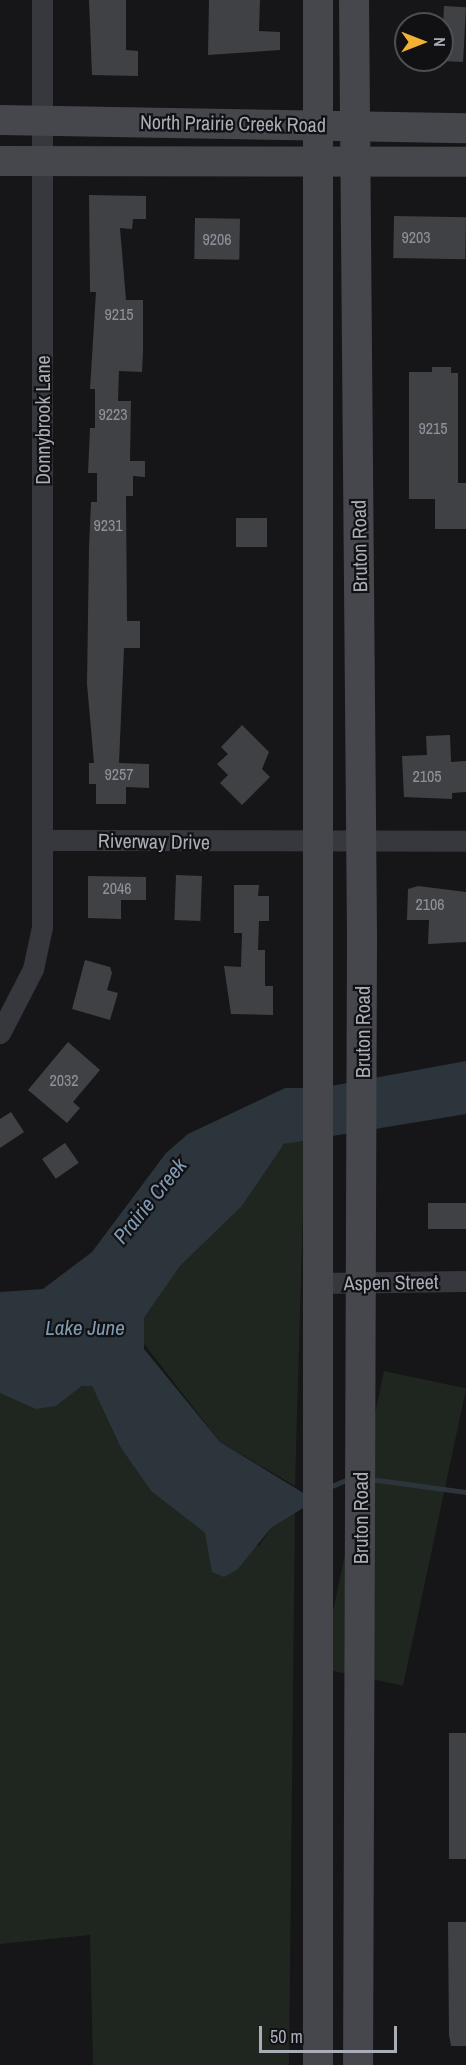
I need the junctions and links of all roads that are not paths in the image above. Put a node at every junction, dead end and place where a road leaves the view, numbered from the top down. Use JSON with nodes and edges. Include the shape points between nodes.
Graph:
{"nodes":[{"id":1,"x":42,"y":0,"type":"edge"},
{"id":2,"x":318,"y":0,"type":"edge"},
{"id":3,"x":354,"y":0,"type":"edge"},
{"id":4,"x":0,"y":120,"type":"edge"},
{"id":5,"x":42,"y":120,"type":"junction"},
{"id":6,"x":318,"y":124,"type":"junction"},
{"id":7,"x":353,"y":124,"type":"junction"},
{"id":8,"x":466,"y":128,"type":"edge"},
{"id":9,"x":0,"y":161,"type":"edge"},
{"id":10,"x":41,"y":161,"type":"junction"},
{"id":11,"x":466,"y":162,"type":"edge"},
{"id":12,"x":319,"y":163,"type":"junction"},
{"id":13,"x":354,"y":163,"type":"junction"},
{"id":14,"x":44,"y":840,"type":"junction"},
{"id":15,"x":466,"y":841,"type":"edge"},
{"id":16,"x":360,"y":842,"type":"junction"},
{"id":17,"x":316,"y":843,"type":"junction"},
{"id":18,"x":0,"y":1034,"type":"edge"},
{"id":19,"x":466,"y":1281,"type":"edge"},
{"id":20,"x":316,"y":1282,"type":"junction"},
{"id":21,"x":361,"y":1283,"type":"junction"},
{"id":22,"x":359,"y":1885,"type":"junction"},
{"id":23,"x":317,"y":1886,"type":"junction"},
{"id":24,"x":318,"y":2065,"type":"edge"},
{"id":25,"x":358,"y":2065,"type":"edge"}],
"edges":[{"from":1,"to":5,"type":"street","name":"Donnybrook Lane"},
{"from":2,"to":6,"type":"main road","name":"Bruton Road"},
{"from":3,"to":7,"type":"main road","name":"Bruton Road"},
{"from":4,"to":5,"type":"main road","name":"North Prairie Creek Road"},
{"from":5,"to":6,"type":"main road","name":"North Prairie Creek Road"},
{"from":5,"to":10,"type":"street","name":"Donnybrook Lane"},
{"from":6,"to":7,"type":"main road","name":"North Prairie Creek Road"},
{"from":6,"to":12,"type":"main road","name":"Bruton Road"},
{"from":7,"to":8,"type":"main road","name":"North Prairie Creek Road"},
{"from":7,"to":13,"type":"main road","name":"Bruton Road"},
{"from":9,"to":10,"type":"main road","name":"North Prairie Creek Road"},
{"from":10,"to":12,"type":"main road","name":"North Prairie Creek Road"},
{"from":10,"to":14,"type":"street","name":"Donnybrook Lane"},
{"from":11,"to":13,"type":"main road","name":"North Prairie Creek Road"},
{"from":12,"to":13,"type":"main road","name":"North Prairie Creek Road"},
{"from":12,"to":17,"type":"main road","name":"Bruton Road"},
{"from":13,"to":16,"type":"main road","name":"Bruton Road"},
{"from":14,"to":17,"type":"street","name":"Riverway Drive"},
{"from":14,"to":18,"type":"street","via":[[42,927],[33,969]]},
{"from":15,"to":16,"type":"street","name":"Riverway Drive"},
{"from":16,"to":17,"type":"street","name":"Riverway Drive"},
{"from":16,"to":21,"type":"main road","name":"Bruton Road"},
{"from":17,"to":20,"type":"main road","name":"Bruton Road"},
{"from":19,"to":21,"type":"street","name":"Aspen Street"},
{"from":20,"to":21,"type":"street","name":"Aspen Street"},
{"from":20,"to":23,"type":"main road","name":"Bruton Road"},
{"from":21,"to":22,"type":"main road","name":"Bruton Road"},
{"from":22,"to":23,"type":"main road"},
{"from":22,"to":25,"type":"main road","name":"Bruton Road"},
{"from":23,"to":24,"type":"main road","name":"Bruton Road"}]}
